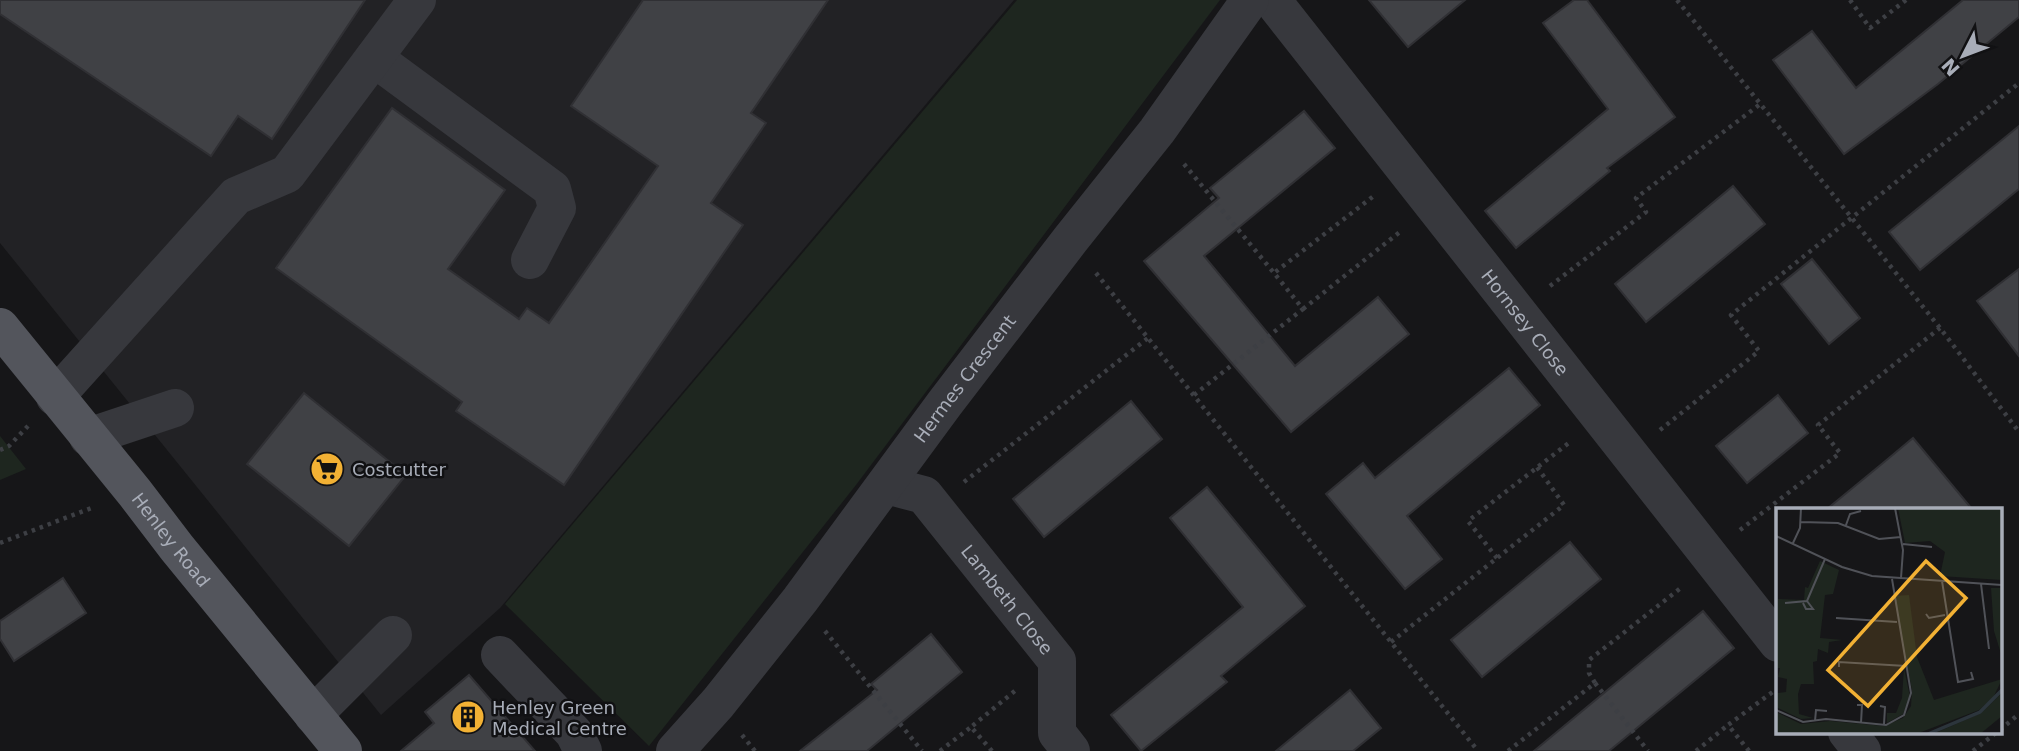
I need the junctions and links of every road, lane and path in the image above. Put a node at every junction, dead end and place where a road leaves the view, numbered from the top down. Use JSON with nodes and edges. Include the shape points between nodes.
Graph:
{"nodes":[{"id":1,"x":417,"y":0,"type":"edge"},
{"id":2,"x":1250,"y":0,"type":"edge"},
{"id":3,"x":1272,"y":0,"type":"edge"},
{"id":4,"x":1677,"y":0,"type":"edge"},
{"id":5,"x":1850,"y":0,"type":"edge"},
{"id":6,"x":1906,"y":0,"type":"edge"},
{"id":7,"x":373,"y":58,"type":"junction"},
{"id":8,"x":2019,"y":83,"type":"edge"},
{"id":9,"x":1759,"y":105,"type":"junction"},
{"id":10,"x":1157,"y":131,"type":"junction"},
{"id":11,"x":1406,"y":170,"type":"junction"},
{"id":12,"x":1433,"y":205,"type":"junction"},
{"id":13,"x":1852,"y":218,"type":"junction"},
{"id":14,"x":1070,"y":240,"type":"junction"},
{"id":15,"x":530,"y":260,"type":"dead end"},
{"id":16,"x":1274,"y":273,"type":"junction"},
{"id":17,"x":1540,"y":293,"type":"dead end"},
{"id":18,"x":1303,"y":309,"type":"junction"},
{"id":19,"x":0,"y":327,"type":"edge"},
{"id":20,"x":1148,"y":338,"type":"junction"},
{"id":21,"x":1194,"y":395,"type":"junction"},
{"id":22,"x":55,"y":397,"type":"junction"},
{"id":23,"x":175,"y":408,"type":"dead end"},
{"id":24,"x":1601,"y":418,"type":"junction"},
{"id":25,"x":2019,"y":432,"type":"edge"},
{"id":26,"x":88,"y":437,"type":"junction"},
{"id":27,"x":1633,"y":459,"type":"junction"},
{"id":28,"x":1537,"y":467,"type":"junction"},
{"id":29,"x":886,"y":485,"type":"junction"},
{"id":30,"x":135,"y":493,"type":"junction"},
{"id":31,"x":924,"y":495,"type":"junction"},
{"id":32,"x":0,"y":543,"type":"edge"},
{"id":33,"x":1497,"y":558,"type":"junction"},
{"id":34,"x":800,"y":600,"type":"junction"},
{"id":35,"x":393,"y":635,"type":"dead end"},
{"id":36,"x":1390,"y":642,"type":"junction"},
{"id":37,"x":1776,"y":642,"type":"edge"},
{"id":38,"x":500,"y":655,"type":"dead end"},
{"id":39,"x":1057,"y":661,"type":"junction"},
{"id":40,"x":1595,"y":683,"type":"dead end"},
{"id":41,"x":1776,"y":689,"type":"edge"},
{"id":42,"x":313,"y":715,"type":"junction"},
{"id":43,"x":2018,"y":716,"type":"edge"},
{"id":44,"x":1728,"y":725,"type":"junction"},
{"id":45,"x":971,"y":727,"type":"junction"},
{"id":46,"x":2002,"y":728,"type":"edge"},
{"id":47,"x":1849,"y":734,"type":"edge"},
{"id":48,"x":1994,"y":734,"type":"edge"},
{"id":49,"x":343,"y":751,"type":"edge"},
{"id":50,"x":583,"y":751,"type":"edge"},
{"id":51,"x":675,"y":751,"type":"edge"},
{"id":52,"x":922,"y":751,"type":"edge"},
{"id":53,"x":940,"y":751,"type":"edge"},
{"id":54,"x":992,"y":751,"type":"edge"},
{"id":55,"x":1071,"y":751,"type":"edge"},
{"id":56,"x":1478,"y":751,"type":"edge"},
{"id":57,"x":1648,"y":751,"type":"edge"},
{"id":58,"x":1696,"y":751,"type":"edge"},
{"id":59,"x":1749,"y":751,"type":"edge"},
{"id":60,"x":1863,"y":751,"type":"edge"},
{"id":61,"x":1973,"y":751,"type":"edge"}],
"edges":[{"from":1,"to":7,"type":"street"},
{"from":2,"to":10,"type":"street","name":"Hermes Crescent"},
{"from":3,"to":11,"type":"street","name":"Hornsey Close"},
{"from":4,"to":9,"type":"path"},
{"from":5,"to":6,"type":"path","via":[[1870,28]]},
{"from":7,"to":15,"type":"street","via":[[552,189],[557,208]]},
{"from":7,"to":22,"type":"street","via":[[287,174],[236,197]]},
{"from":8,"to":13,"type":"path"},
{"from":9,"to":13,"type":"path"},
{"from":9,"to":17,"type":"path","via":[[1636,198],[1646,212]]},
{"from":10,"to":14,"type":"street","name":"Hermes Crescent"},
{"from":10,"to":16,"type":"path"},
{"from":11,"to":12,"type":"street","name":"Hornsey Close"},
{"from":11,"to":16,"type":"path"},
{"from":12,"to":18,"type":"path"},
{"from":12,"to":24,"type":"street","name":"Hornsey Close"},
{"from":13,"to":25,"type":"path"},
{"from":13,"to":27,"type":"path","via":[[1731,315],[1759,351],[1656,434]]},
{"from":14,"to":20,"type":"path"},
{"from":14,"to":29,"type":"street","name":"Hermes Crescent"},
{"from":16,"to":18,"type":"path"},
{"from":18,"to":21,"type":"path"},
{"from":19,"to":22,"type":"main road","name":"Henley Road"},
{"from":20,"to":21,"type":"path"},
{"from":20,"to":31,"type":"path","via":[[931,508]]},
{"from":21,"to":36,"type":"path"},
{"from":22,"to":26,"type":"main road","name":"Henley Road"},
{"from":23,"to":26,"type":"street"},
{"from":24,"to":27,"type":"street","name":"Hornsey Close"},
{"from":24,"to":28,"type":"path"},
{"from":26,"to":30,"type":"main road","name":"Henley Road"},
{"from":27,"to":37,"type":"street","name":"Hornsey Close"},
{"from":28,"to":33,"type":"path","via":[[1564,505]]},
{"from":28,"to":33,"type":"path","via":[[1468,521]]},
{"from":29,"to":31,"type":"street"},
{"from":29,"to":34,"type":"street","name":"Hermes Crescent"},
{"from":30,"to":32,"type":"path"},
{"from":30,"to":42,"type":"main road","name":"Henley Road"},
{"from":31,"to":39,"type":"street","name":"Lambeth Close"},
{"from":33,"to":36,"type":"path"},
{"from":34,"to":51,"type":"street","name":"Hermes Crescent"},
{"from":34,"to":52,"type":"path"},
{"from":35,"to":42,"type":"street"},
{"from":36,"to":56,"type":"path"},
{"from":38,"to":50,"type":"street","via":[[574,733]]},
{"from":39,"to":45,"type":"path"},
{"from":39,"to":55,"type":"street","name":"Lambeth Close","via":[[1058,733]]},
{"from":40,"to":57,"type":"path"},
{"from":41,"to":44,"type":"path"},
{"from":42,"to":49,"type":"main road","name":"Henley Road"},
{"from":43,"to":46,"type":"path"},
{"from":44,"to":58,"type":"path"},
{"from":44,"to":59,"type":"path"},
{"from":45,"to":53,"type":"path"},
{"from":45,"to":54,"type":"path"},
{"from":47,"to":60,"type":"street"},
{"from":48,"to":61,"type":"path"}]}
